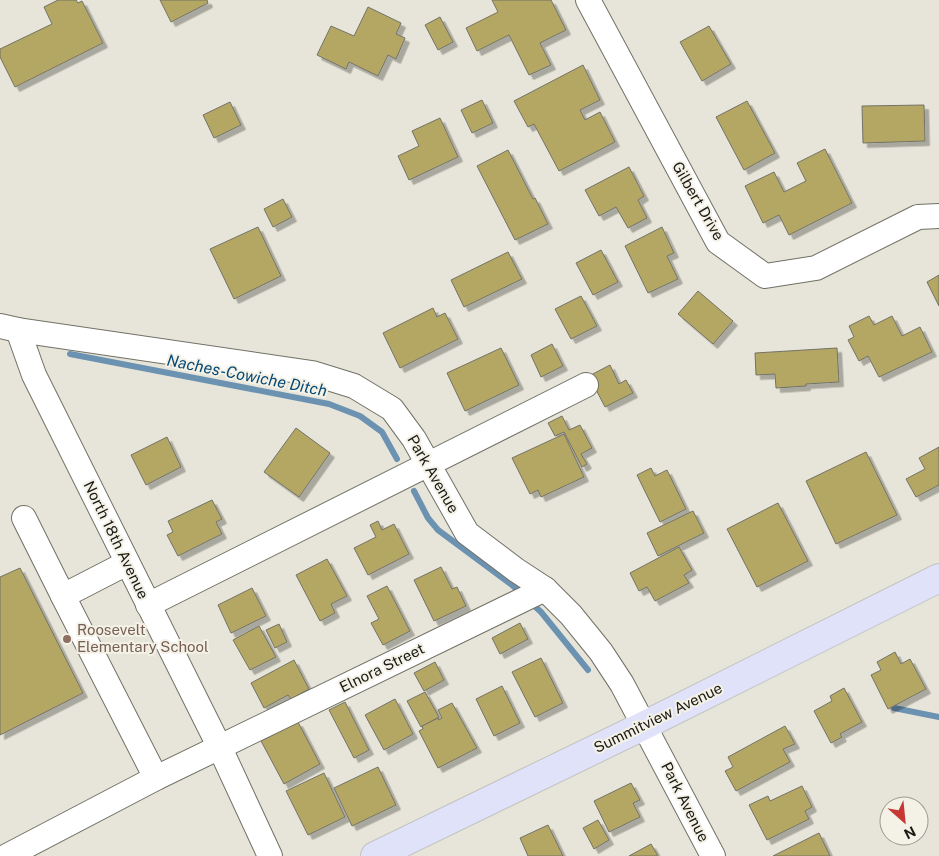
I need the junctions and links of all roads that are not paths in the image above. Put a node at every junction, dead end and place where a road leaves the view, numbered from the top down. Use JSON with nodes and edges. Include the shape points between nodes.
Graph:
{"nodes":[{"id":1,"x":588,"y":0,"type":"edge"},
{"id":2,"x":939,"y":216,"type":"edge"},
{"id":3,"x":9,"y":328,"type":"edge"},
{"id":4,"x":586,"y":385,"type":"dead end"},
{"id":5,"x":428,"y":464,"type":"junction"},
{"id":6,"x":24,"y":518,"type":"dead end"},
{"id":7,"x":127,"y":563,"type":"junction"},
{"id":8,"x":939,"y":578,"type":"edge"},
{"id":9,"x":532,"y":595,"type":"junction"},
{"id":10,"x":63,"y":596,"type":"junction"},
{"id":11,"x":148,"y":605,"type":"junction"},
{"id":12,"x":645,"y":725,"type":"junction"},
{"id":13,"x":220,"y":748,"type":"junction"},
{"id":14,"x":156,"y":778,"type":"junction"},
{"id":15,"x":7,"y":856,"type":"edge"},
{"id":16,"x":270,"y":856,"type":"edge"},
{"id":17,"x":375,"y":856,"type":"edge"},
{"id":18,"x":713,"y":856,"type":"edge"}],
"edges":[{"from":1,"to":2,"type":"street","name":"Gilbert Drive","via":[[718,242],[765,276],[816,268],[918,217]]},
{"from":3,"to":5,"type":"street","name":"Park Avenue","via":[[312,373],[354,386],[392,409]]},
{"from":3,"to":7,"type":"street","name":"North 18th Avenue"},
{"from":4,"to":5,"type":"street"},
{"from":5,"to":9,"type":"street","name":"Park Avenue","via":[[467,533],[516,570]]},
{"from":5,"to":11,"type":"street"},
{"from":6,"to":10,"type":"street"},
{"from":7,"to":10,"type":"street"},
{"from":7,"to":11,"type":"street","name":"North 18th Avenue"},
{"from":8,"to":12,"type":"main road","name":"Summitview Avenue"},
{"from":9,"to":12,"type":"street","name":"Park Avenue","via":[[571,615],[601,652]]},
{"from":9,"to":13,"type":"street","name":"Elnora Street"},
{"from":10,"to":14,"type":"street"},
{"from":11,"to":13,"type":"street","name":"North 18th Avenue"},
{"from":12,"to":17,"type":"main road","name":"Summitview Avenue"},
{"from":12,"to":18,"type":"street","name":"Park Avenue"},
{"from":13,"to":14,"type":"street","name":"Elnora Street"},
{"from":13,"to":16,"type":"street","name":"North 18th Avenue"},
{"from":14,"to":15,"type":"street","name":"Elnora Street"}]}
